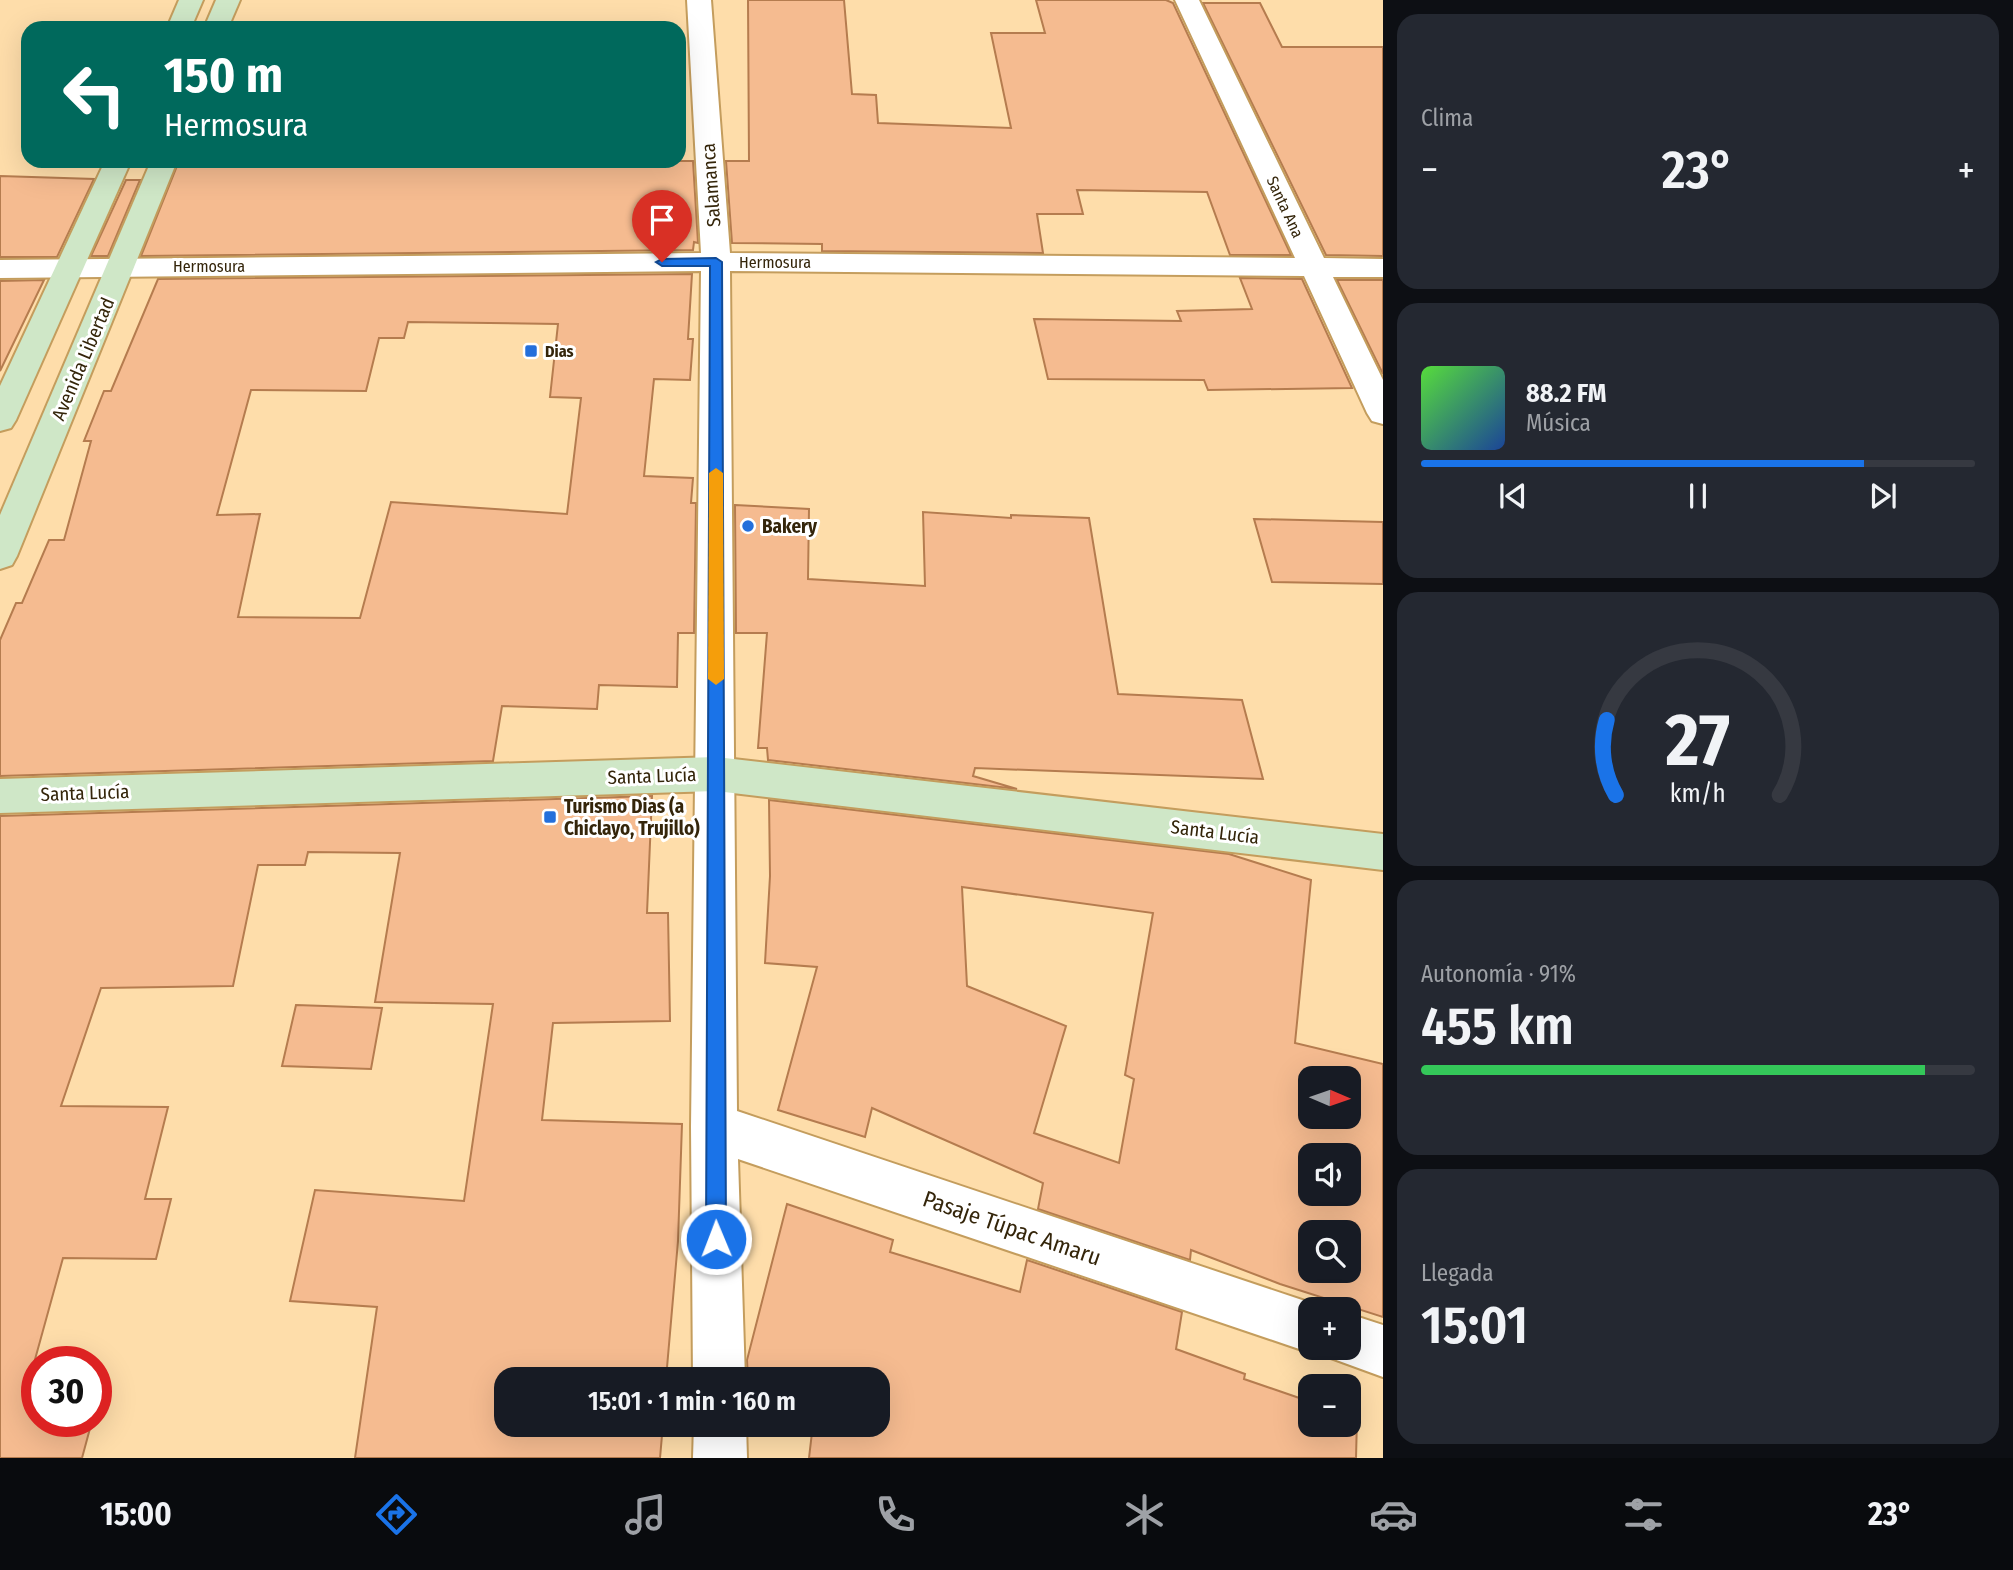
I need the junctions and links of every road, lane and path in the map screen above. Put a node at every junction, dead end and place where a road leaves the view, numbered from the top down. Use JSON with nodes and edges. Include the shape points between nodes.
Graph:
{"nodes":[{"id":1,"x":191,"y":0,"type":"edge"},
{"id":2,"x":228,"y":0,"type":"edge"},
{"id":3,"x":699,"y":0,"type":"edge"},
{"id":4,"x":1188,"y":0,"type":"edge"},
{"id":5,"x":182,"y":21,"type":"edge"},
{"id":6,"x":219,"y":21,"type":"edge"},
{"id":7,"x":115,"y":168,"type":"edge"},
{"id":8,"x":161,"y":168,"type":"edge"},
{"id":9,"x":716,"y":262,"type":"junction"},
{"id":10,"x":1313,"y":266,"type":"junction"},
{"id":11,"x":122,"y":267,"type":"junction"},
{"id":12,"x":69,"y":268,"type":"junction"},
{"id":13,"x":1383,"y":268,"type":"edge"},
{"id":14,"x":0,"y":269,"type":"edge"},
{"id":15,"x":1383,"y":413,"type":"edge"},
{"id":16,"x":0,"y":420,"type":"edge"},
{"id":17,"x":0,"y":556,"type":"edge"},
{"id":18,"x":716,"y":774,"type":"junction"},
{"id":19,"x":0,"y":796,"type":"edge"},
{"id":20,"x":1383,"y":852,"type":"edge"},
{"id":21,"x":714,"y":1127,"type":"junction"},
{"id":22,"x":1298,"y":1324,"type":"edge"},
{"id":23,"x":1361,"y":1344,"type":"edge"},
{"id":24,"x":1383,"y":1351,"type":"edge"},
{"id":25,"x":719,"y":1367,"type":"edge"},
{"id":26,"x":719,"y":1437,"type":"edge"},
{"id":27,"x":720,"y":1458,"type":"edge"}],
"edges":[{"from":1,"to":5,"type":"main road"},
{"from":2,"to":6,"type":"main road"},
{"from":3,"to":9,"type":"street","name":"Salamanca"},
{"from":4,"to":10,"type":"street","name":"Santa Ana"},
{"from":7,"to":12,"type":"main road"},
{"from":8,"to":11,"type":"main road","name":"Avenida Libertad"},
{"from":9,"to":10,"type":"street","name":"Hermosura"},
{"from":9,"to":11,"type":"street","name":"Hermosura"},
{"from":9,"to":18,"type":"street","name":"Salamanca"},
{"from":10,"to":13,"type":"street","name":"Hermosura"},
{"from":10,"to":15,"type":"street","name":"Santa Ana"},
{"from":11,"to":12,"type":"street","name":"Hermosura"},
{"from":11,"to":17,"type":"main road","name":"Avenida Libertad"},
{"from":12,"to":14,"type":"street","name":"Hermosura"},
{"from":12,"to":16,"type":"main road"},
{"from":18,"to":19,"type":"main road","name":"Santa Lucía"},
{"from":18,"to":20,"type":"main road","name":"Santa Lucía"},
{"from":18,"to":21,"type":"street","name":"Salamanca"},
{"from":21,"to":22,"type":"street","name":"Pasaje Túpac Amaru"},
{"from":21,"to":25,"type":"street","name":"Salamanca"},
{"from":23,"to":24,"type":"street"},
{"from":26,"to":27,"type":"street"}]}
